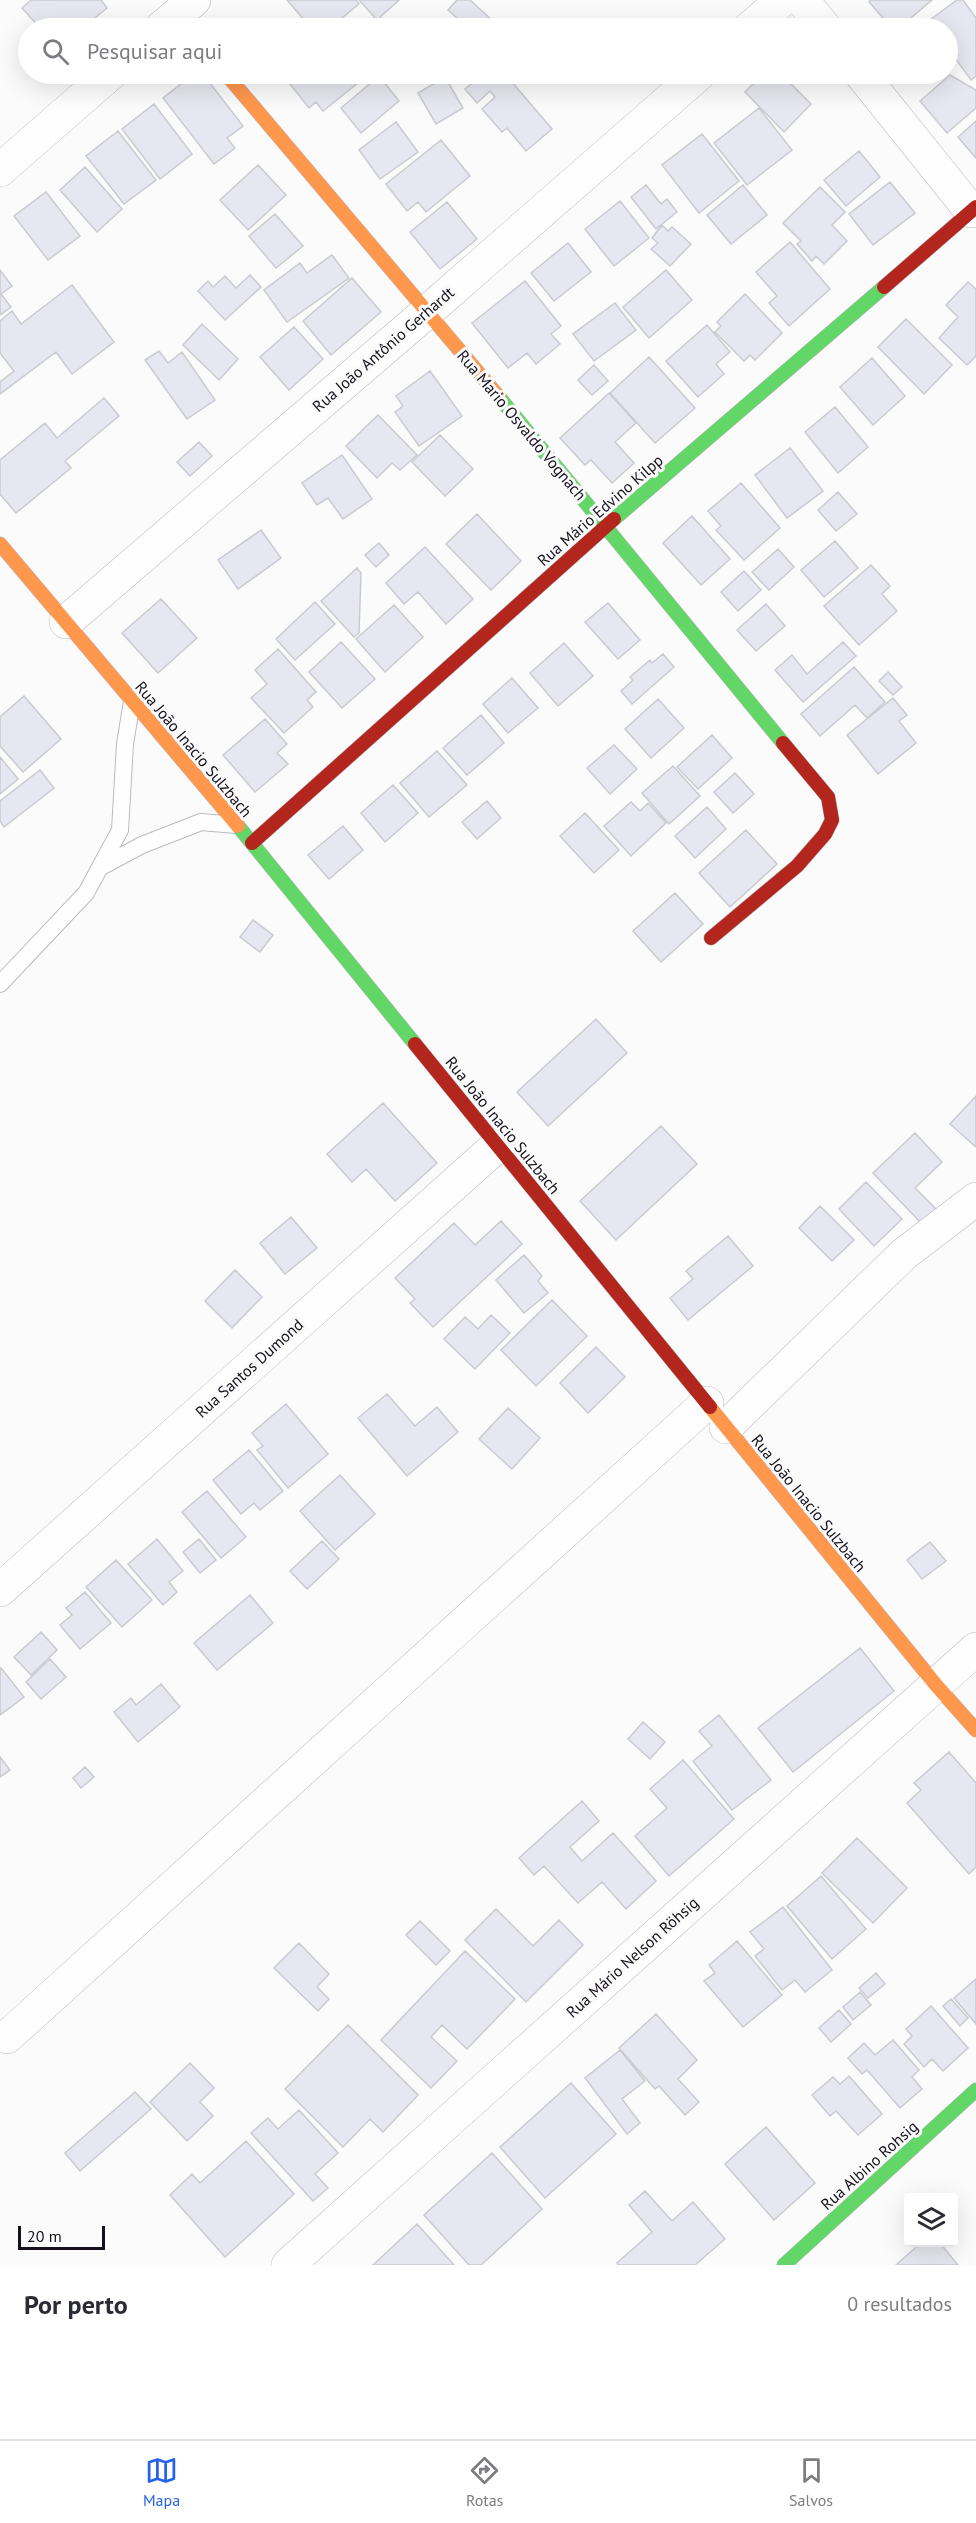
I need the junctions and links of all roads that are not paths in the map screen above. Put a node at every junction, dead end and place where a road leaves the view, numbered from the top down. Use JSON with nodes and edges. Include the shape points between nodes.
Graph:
{"nodes":[{"id":1,"x":782,"y":0,"type":"edge"},
{"id":2,"x":802,"y":0,"type":"edge"},
{"id":3,"x":761,"y":18,"type":"edge"},
{"id":4,"x":817,"y":18,"type":"edge"},
{"id":5,"x":99,"y":84,"type":"edge"},
{"id":6,"x":235,"y":84,"type":"edge"},
{"id":7,"x":688,"y":84,"type":"edge"},
{"id":8,"x":869,"y":84,"type":"edge"},
{"id":9,"x":0,"y":170,"type":"edge"},
{"id":10,"x":974,"y":209,"type":"edge"},
{"id":11,"x":428,"y":311,"type":"junction"},
{"id":12,"x":606,"y":526,"type":"junction"},
{"id":13,"x":0,"y":544,"type":"edge"},
{"id":14,"x":66,"y":622,"type":"junction"},
{"id":15,"x":132,"y":701,"type":"junction"},
{"id":16,"x":237,"y":825,"type":"junction"},
{"id":17,"x":252,"y":843,"type":"junction"},
{"id":18,"x":100,"y":868,"type":"junction"},
{"id":19,"x":711,"y":938,"type":"dead end"},
{"id":20,"x":0,"y":984,"type":"edge"},
{"id":21,"x":498,"y":1145,"type":"junction"},
{"id":22,"x":976,"y":1199,"type":"edge"},
{"id":23,"x":716,"y":1415,"type":"junction"},
{"id":24,"x":0,"y":1590,"type":"edge"},
{"id":25,"x":976,"y":1649,"type":"edge"},
{"id":26,"x":936,"y":1685,"type":"junction"},
{"id":27,"x":976,"y":1730,"type":"edge"},
{"id":28,"x":7,"y":2037,"type":"dead end"},
{"id":29,"x":976,"y":2090,"type":"edge"},
{"id":30,"x":288,"y":2265,"type":"edge"},
{"id":31,"x":784,"y":2265,"type":"edge"}],
"edges":[{"from":1,"to":3,"type":"street"},
{"from":2,"to":4,"type":"street"},
{"from":5,"to":9,"type":"street"},
{"from":6,"to":11,"type":"street","name":"Rua Mario Osvaldo Vognach"},
{"from":7,"to":11,"type":"street","name":"Rua João Antônio Gerhardt"},
{"from":8,"to":10,"type":"street"},
{"from":10,"to":12,"type":"street","name":"Rua Mário Edvino Kilpp"},
{"from":11,"to":12,"type":"street","name":"Rua Mario Osvaldo Vognach"},
{"from":11,"to":14,"type":"street","name":"Rua João Antônio Gerhardt"},
{"from":12,"to":17,"type":"street","name":"Rua Mário Edvino Kilpp"},
{"from":12,"to":19,"type":"street","name":"Rua Mario Osvaldo Vognach","via":[[828,797],[832,818],[823,838],[806,858]]},
{"from":13,"to":14,"type":"street","name":"Rua João Inacio Sulzbach"},
{"from":14,"to":15,"type":"street","name":"Rua João Inacio Sulzbach"},
{"from":15,"to":16,"type":"street","name":"Rua João Inacio Sulzbach"},
{"from":15,"to":18,"type":"lane","via":[[120,830]]},
{"from":16,"to":17,"type":"street","name":"Rua João Inacio Sulzbach"},
{"from":16,"to":18,"type":"lane","via":[[201,822],[142,845]]},
{"from":17,"to":21,"type":"street","name":"Rua João Inacio Sulzbach"},
{"from":18,"to":20,"type":"lane","via":[[86,893]]},
{"from":21,"to":23,"type":"street","name":"Rua João Inacio Sulzbach"},
{"from":21,"to":24,"type":"street","name":"Rua Santos Dumond"},
{"from":22,"to":23,"type":"street","via":[[904,1254]]},
{"from":23,"to":26,"type":"street","name":"Rua João Inacio Sulzbach"},
{"from":23,"to":28,"type":"street"},
{"from":25,"to":26,"type":"street","name":"Rua Mário Nelson Röhsig"},
{"from":26,"to":27,"type":"street","name":"Rua João Inacio Sulzbach"},
{"from":26,"to":30,"type":"street","name":"Rua Mário Nelson Röhsig"},
{"from":29,"to":31,"type":"street","name":"Rua Albino Rohsig"}]}
